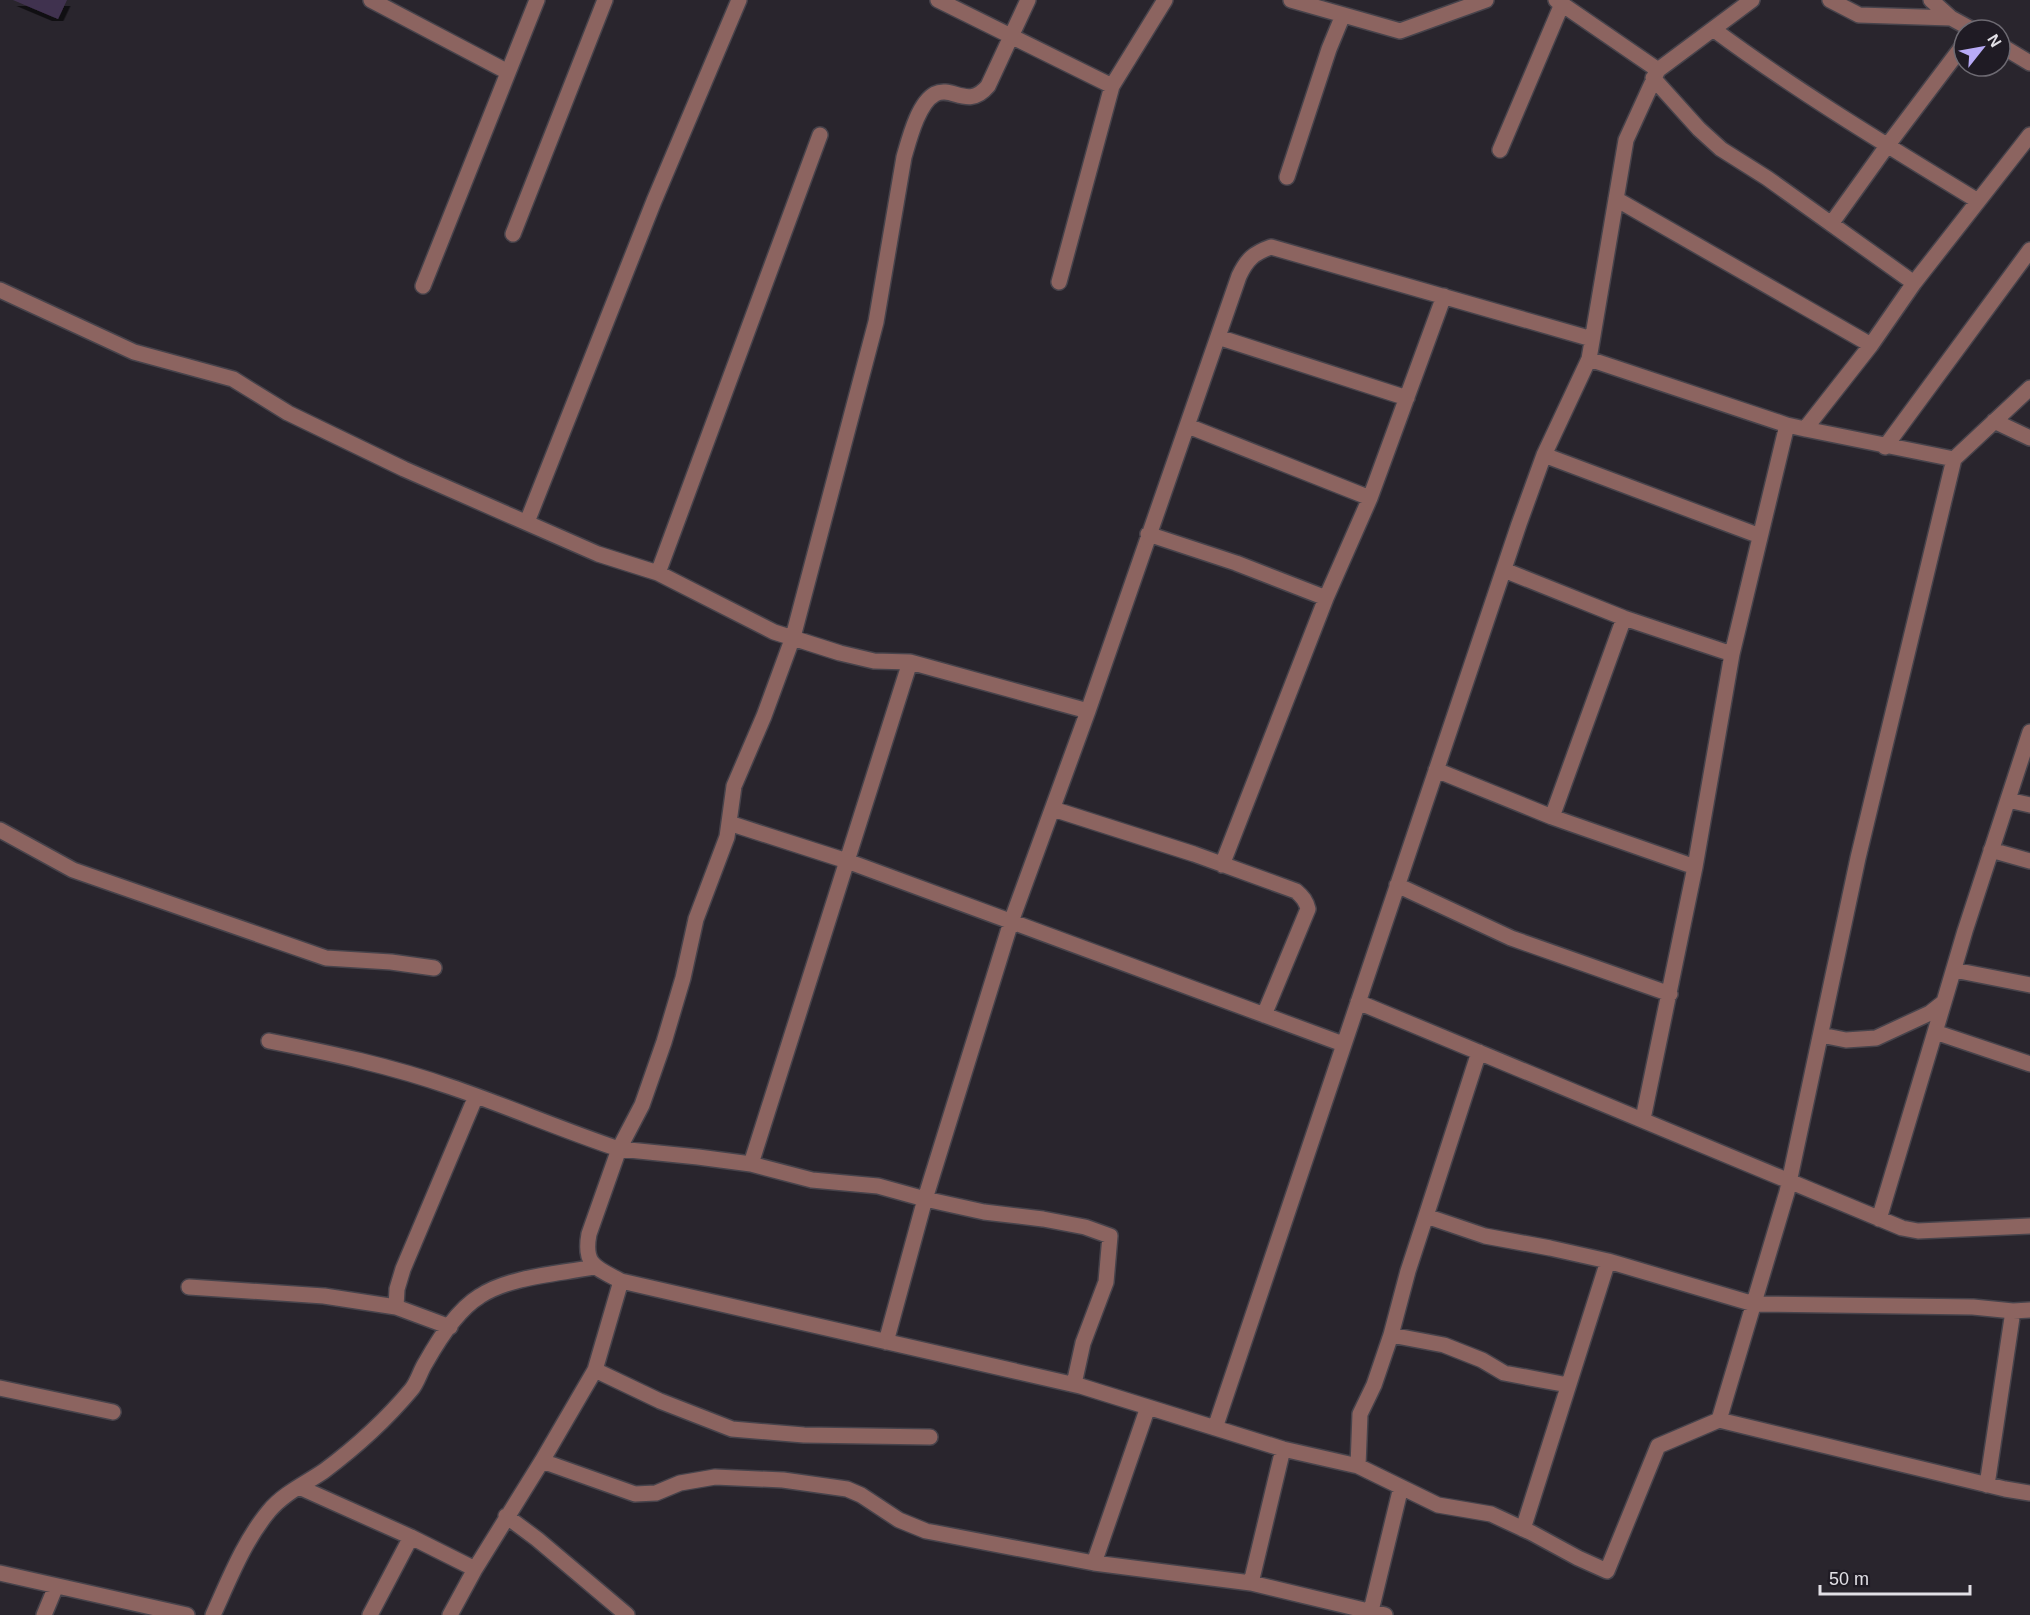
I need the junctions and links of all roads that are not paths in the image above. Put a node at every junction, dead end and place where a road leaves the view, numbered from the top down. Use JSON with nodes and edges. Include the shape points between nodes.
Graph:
{"nodes":[{"id":1,"x":371,"y":0,"type":"edge"},
{"id":2,"x":537,"y":0,"type":"edge"},
{"id":3,"x":605,"y":0,"type":"edge"},
{"id":4,"x":739,"y":0,"type":"edge"},
{"id":5,"x":938,"y":0,"type":"edge"},
{"id":6,"x":1029,"y":0,"type":"edge"},
{"id":7,"x":1166,"y":0,"type":"edge"},
{"id":8,"x":1291,"y":0,"type":"edge"},
{"id":9,"x":1486,"y":0,"type":"edge"},
{"id":10,"x":1752,"y":0,"type":"edge"},
{"id":11,"x":1830,"y":0,"type":"edge"},
{"id":12,"x":1931,"y":0,"type":"edge"},
{"id":13,"x":1559,"y":2,"type":"edge"},
{"id":14,"x":1343,"y":15,"type":"junction"},
{"id":15,"x":1951,"y":18,"type":"joint"},
{"id":16,"x":1713,"y":29,"type":"junction"},
{"id":17,"x":1012,"y":37,"type":"junction"},
{"id":18,"x":2012,"y":52,"type":"edge"},
{"id":19,"x":1952,"y":60,"type":"edge"},
{"id":20,"x":2030,"y":63,"type":"edge"},
{"id":21,"x":508,"y":72,"type":"junction"},
{"id":22,"x":1656,"y":74,"type":"junction"},
{"id":23,"x":1112,"y":86,"type":"junction"},
{"id":24,"x":820,"y":135,"type":"dead end"},
{"id":25,"x":2030,"y":135,"type":"edge"},
{"id":26,"x":1887,"y":146,"type":"junction"},
{"id":27,"x":1500,"y":150,"type":"dead end"},
{"id":28,"x":1287,"y":177,"type":"dead end"},
{"id":29,"x":1616,"y":199,"type":"junction"},
{"id":30,"x":1978,"y":201,"type":"junction"},
{"id":31,"x":1832,"y":224,"type":"junction"},
{"id":32,"x":513,"y":234,"type":"dead end"},
{"id":33,"x":2030,"y":250,"type":"edge"},
{"id":34,"x":1059,"y":282,"type":"dead end"},
{"id":35,"x":1914,"y":283,"type":"junction"},
{"id":36,"x":423,"y":286,"type":"dead end"},
{"id":37,"x":0,"y":290,"type":"edge"},
{"id":38,"x":1444,"y":296,"type":"junction"},
{"id":39,"x":1218,"y":337,"type":"junction"},
{"id":40,"x":1592,"y":339,"type":"junction"},
{"id":41,"x":1871,"y":345,"type":"junction"},
{"id":42,"x":1589,"y":359,"type":"junction"},
{"id":43,"x":2030,"y":388,"type":"edge"},
{"id":44,"x":1407,"y":398,"type":"junction"},
{"id":45,"x":1994,"y":421,"type":"junction"},
{"id":46,"x":1787,"y":425,"type":"junction"},
{"id":47,"x":1188,"y":426,"type":"junction"},
{"id":48,"x":1805,"y":429,"type":"junction"},
{"id":49,"x":2030,"y":438,"type":"edge"},
{"id":50,"x":1885,"y":447,"type":"junction"},
{"id":51,"x":1544,"y":455,"type":"junction"},
{"id":52,"x":1954,"y":459,"type":"junction"},
{"id":53,"x":1370,"y":498,"type":"junction"},
{"id":54,"x":526,"y":522,"type":"junction"},
{"id":55,"x":1148,"y":534,"type":"junction"},
{"id":56,"x":1760,"y":536,"type":"junction"},
{"id":57,"x":1503,"y":570,"type":"junction"},
{"id":58,"x":658,"y":573,"type":"junction"},
{"id":59,"x":1326,"y":598,"type":"junction"},
{"id":60,"x":1624,"y":618,"type":"junction"},
{"id":61,"x":793,"y":637,"type":"junction"},
{"id":62,"x":1732,"y":654,"type":"junction"},
{"id":63,"x":910,"y":662,"type":"junction"},
{"id":64,"x":1088,"y":711,"type":"junction"},
{"id":65,"x":2030,"y":732,"type":"edge"},
{"id":66,"x":1436,"y":770,"type":"junction"},
{"id":67,"x":2008,"y":800,"type":"junction"},
{"id":68,"x":2030,"y":806,"type":"edge"},
{"id":69,"x":1053,"y":809,"type":"junction"},
{"id":70,"x":1552,"y":817,"type":"junction"},
{"id":71,"x":729,"y":823,"type":"junction"},
{"id":72,"x":0,"y":830,"type":"edge"},
{"id":73,"x":1991,"y":850,"type":"junction"},
{"id":74,"x":847,"y":861,"type":"junction"},
{"id":75,"x":2030,"y":861,"type":"edge"},
{"id":76,"x":1222,"y":865,"type":"junction"},
{"id":77,"x":1695,"y":867,"type":"junction"},
{"id":78,"x":1397,"y":885,"type":"junction"},
{"id":79,"x":1011,"y":922,"type":"junction"},
{"id":80,"x":434,"y":968,"type":"dead end"},
{"id":81,"x":1953,"y":970,"type":"junction"},
{"id":82,"x":2030,"y":985,"type":"edge"},
{"id":83,"x":1670,"y":994,"type":"junction"},
{"id":84,"x":1358,"y":1002,"type":"junction"},
{"id":85,"x":1944,"y":1002,"type":"junction"},
{"id":86,"x":1264,"y":1015,"type":"junction"},
{"id":87,"x":1935,"y":1032,"type":"junction"},
{"id":88,"x":1821,"y":1035,"type":"junction"},
{"id":89,"x":269,"y":1041,"type":"dead end"},
{"id":90,"x":1343,"y":1044,"type":"junction"},
{"id":91,"x":1479,"y":1052,"type":"junction"},
{"id":92,"x":2030,"y":1064,"type":"edge"},
{"id":93,"x":476,"y":1096,"type":"junction"},
{"id":94,"x":1643,"y":1119,"type":"junction"},
{"id":95,"x":619,"y":1149,"type":"junction"},
{"id":96,"x":751,"y":1164,"type":"junction"},
{"id":97,"x":1790,"y":1180,"type":"junction"},
{"id":98,"x":925,"y":1199,"type":"junction"},
{"id":99,"x":1426,"y":1216,"type":"junction"},
{"id":100,"x":1879,"y":1219,"type":"junction"},
{"id":101,"x":2030,"y":1226,"type":"edge"},
{"id":102,"x":1608,"y":1262,"type":"junction"},
{"id":103,"x":594,"y":1267,"type":"junction"},
{"id":104,"x":621,"y":1281,"type":"junction"},
{"id":105,"x":189,"y":1287,"type":"dead end"},
{"id":106,"x":1754,"y":1304,"type":"junction"},
{"id":107,"x":396,"y":1306,"type":"junction"},
{"id":108,"x":2030,"y":1310,"type":"edge"},
{"id":109,"x":2013,"y":1311,"type":"junction"},
{"id":110,"x":450,"y":1327,"type":"junction"},
{"id":111,"x":1391,"y":1335,"type":"junction"},
{"id":112,"x":886,"y":1341,"type":"junction"},
{"id":113,"x":595,"y":1370,"type":"junction"},
{"id":114,"x":1569,"y":1385,"type":"junction"},
{"id":115,"x":1080,"y":1386,"type":"junction"},
{"id":116,"x":0,"y":1388,"type":"edge"},
{"id":117,"x":1148,"y":1407,"type":"junction"},
{"id":118,"x":112,"y":1412,"type":"dead end"},
{"id":119,"x":1719,"y":1420,"type":"junction"},
{"id":120,"x":1215,"y":1428,"type":"junction"},
{"id":121,"x":930,"y":1437,"type":"dead end"},
{"id":122,"x":1283,"y":1449,"type":"junction"},
{"id":123,"x":542,"y":1461,"type":"junction"},
{"id":124,"x":1358,"y":1466,"type":"junction"},
{"id":125,"x":1986,"y":1485,"type":"junction"},
{"id":126,"x":298,"y":1487,"type":"junction"},
{"id":127,"x":1401,"y":1487,"type":"junction"},
{"id":128,"x":2030,"y":1494,"type":"edge"},
{"id":129,"x":506,"y":1516,"type":"junction"},
{"id":130,"x":1523,"y":1529,"type":"junction"},
{"id":131,"x":411,"y":1537,"type":"junction"},
{"id":132,"x":1095,"y":1563,"type":"junction"},
{"id":133,"x":475,"y":1569,"type":"junction"},
{"id":134,"x":0,"y":1573,"type":"edge"},
{"id":135,"x":1251,"y":1583,"type":"junction"},
{"id":136,"x":56,"y":1586,"type":"junction"},
{"id":137,"x":1375,"y":1614,"type":"edge"},
{"id":138,"x":44,"y":1615,"type":"edge"},
{"id":139,"x":187,"y":1615,"type":"edge"},
{"id":140,"x":213,"y":1615,"type":"edge"},
{"id":141,"x":370,"y":1615,"type":"edge"},
{"id":142,"x":450,"y":1615,"type":"edge"},
{"id":143,"x":627,"y":1615,"type":"edge"}],
"edges":[{"from":1,"to":21,"type":"street"},
{"from":2,"to":21,"type":"street"},
{"from":3,"to":32,"type":"street"},
{"from":4,"to":54,"type":"street"},
{"from":5,"to":17,"type":"street"},
{"from":6,"to":17,"type":"street"},
{"from":7,"to":23,"type":"street"},
{"from":8,"to":14,"type":"street"},
{"from":9,"to":14,"type":"street","via":[[1400,31]]},
{"from":10,"to":16,"type":"street"},
{"from":11,"to":15,"type":"street","via":[[1859,15]]},
{"from":12,"to":15,"type":"street"},
{"from":13,"to":22,"type":"street"},
{"from":13,"to":27,"type":"street","via":[[1550,35]]},
{"from":14,"to":28,"type":"street"},
{"from":16,"to":22,"type":"street"},
{"from":16,"to":26,"type":"street"},
{"from":17,"to":23,"type":"street"},
{"from":17,"to":61,"type":"street","via":[[982,93],[969,97],[935,94],[911,130],[876,322]]},
{"from":18,"to":20,"type":"street"},
{"from":19,"to":26,"type":"street"},
{"from":21,"to":36,"type":"street"},
{"from":22,"to":29,"type":"street","via":[[1626,140]]},
{"from":22,"to":31,"type":"street","via":[[1699,129],[1721,149]]},
{"from":23,"to":34,"type":"street"},
{"from":24,"to":58,"type":"street"},
{"from":25,"to":30,"type":"street"},
{"from":26,"to":30,"type":"street"},
{"from":26,"to":31,"type":"street"},
{"from":29,"to":40,"type":"street"},
{"from":29,"to":41,"type":"street"},
{"from":30,"to":35,"type":"street"},
{"from":31,"to":35,"type":"street"},
{"from":33,"to":50,"type":"street"},
{"from":35,"to":41,"type":"street"},
{"from":37,"to":54,"type":"street","via":[[134,352],[233,379],[288,413],[475,502]]},
{"from":38,"to":39,"type":"street","via":[[1271,247],[1257,252],[1245,263]]},
{"from":38,"to":40,"type":"street"},
{"from":38,"to":44,"type":"street"},
{"from":39,"to":44,"type":"street"},
{"from":39,"to":47,"type":"street"},
{"from":40,"to":42,"type":"street"},
{"from":41,"to":48,"type":"street"},
{"from":42,"to":46,"type":"street"},
{"from":42,"to":51,"type":"street"},
{"from":43,"to":45,"type":"street"},
{"from":44,"to":53,"type":"street"},
{"from":45,"to":49,"type":"street"},
{"from":45,"to":52,"type":"street"},
{"from":46,"to":48,"type":"street"},
{"from":46,"to":56,"type":"street"},
{"from":47,"to":53,"type":"street"},
{"from":47,"to":55,"type":"street"},
{"from":48,"to":50,"type":"street"},
{"from":50,"to":52,"type":"street"},
{"from":51,"to":56,"type":"street"},
{"from":51,"to":57,"type":"street"},
{"from":52,"to":88,"type":"street","via":[[1858,858]]},
{"from":53,"to":59,"type":"street"},
{"from":54,"to":58,"type":"street","via":[[598,554]]},
{"from":55,"to":59,"type":"street"},
{"from":55,"to":64,"type":"street"},
{"from":56,"to":62,"type":"street"},
{"from":57,"to":60,"type":"street"},
{"from":57,"to":66,"type":"street"},
{"from":58,"to":61,"type":"street","via":[[774,632]]},
{"from":59,"to":76,"type":"street"},
{"from":60,"to":62,"type":"street"},
{"from":60,"to":70,"type":"street"},
{"from":61,"to":63,"type":"street","via":[[874,661]]},
{"from":61,"to":71,"type":"street","via":[[734,786]]},
{"from":62,"to":77,"type":"street"},
{"from":63,"to":64,"type":"street"},
{"from":63,"to":74,"type":"street"},
{"from":64,"to":69,"type":"street"},
{"from":65,"to":67,"type":"street"},
{"from":66,"to":70,"type":"street"},
{"from":66,"to":78,"type":"street"},
{"from":67,"to":68,"type":"street"},
{"from":67,"to":73,"type":"street"},
{"from":69,"to":76,"type":"street"},
{"from":69,"to":79,"type":"street"},
{"from":70,"to":77,"type":"street"},
{"from":71,"to":74,"type":"street"},
{"from":71,"to":95,"type":"street","via":[[696,919],[664,1042],[642,1106]]},
{"from":72,"to":80,"type":"street","via":[[73,870],[326,958]]},
{"from":73,"to":75,"type":"street"},
{"from":73,"to":81,"type":"street"},
{"from":74,"to":79,"type":"street"},
{"from":74,"to":96,"type":"street"},
{"from":76,"to":86,"type":"street","via":[[1296,891],[1308,909]]},
{"from":77,"to":83,"type":"street"},
{"from":78,"to":83,"type":"street","via":[[1511,938]]},
{"from":78,"to":84,"type":"street"},
{"from":79,"to":86,"type":"street"},
{"from":79,"to":98,"type":"street"},
{"from":81,"to":82,"type":"street"},
{"from":81,"to":85,"type":"street"},
{"from":83,"to":94,"type":"street"},
{"from":84,"to":90,"type":"street"},
{"from":84,"to":91,"type":"street"},
{"from":85,"to":87,"type":"street"},
{"from":85,"to":88,"type":"street","via":[[1930,1013],[1876,1038],[1846,1040]]},
{"from":86,"to":90,"type":"street"},
{"from":87,"to":92,"type":"street"},
{"from":87,"to":100,"type":"street"},
{"from":88,"to":97,"type":"street"},
{"from":89,"to":93,"type":"street","via":[[358,1058]]},
{"from":90,"to":120,"type":"street"},
{"from":91,"to":94,"type":"street"},
{"from":91,"to":99,"type":"street"},
{"from":93,"to":95,"type":"street"},
{"from":93,"to":107,"type":"street","via":[[403,1269]]},
{"from":94,"to":97,"type":"street"},
{"from":95,"to":96,"type":"street"},
{"from":95,"to":103,"type":"street","via":[[586,1248]]},
{"from":96,"to":98,"type":"street","via":[[812,1180],[878,1186]]},
{"from":97,"to":100,"type":"street"},
{"from":97,"to":106,"type":"street"},
{"from":98,"to":112,"type":"street"},
{"from":98,"to":115,"type":"street","via":[[1086,1227],[1110,1236],[1106,1282],[1083,1343],[1074,1384]]},
{"from":99,"to":102,"type":"street","via":[[1485,1236]]},
{"from":99,"to":111,"type":"street"},
{"from":100,"to":101,"type":"street","via":[[1918,1231]]},
{"from":102,"to":106,"type":"street"},
{"from":102,"to":114,"type":"street"},
{"from":103,"to":104,"type":"street"},
{"from":103,"to":110,"type":"street","via":[[501,1284],[478,1296]]},
{"from":104,"to":112,"type":"street"},
{"from":104,"to":113,"type":"street"},
{"from":105,"to":107,"type":"street","via":[[324,1296]]},
{"from":106,"to":109,"type":"street"},
{"from":106,"to":119,"type":"street"},
{"from":107,"to":110,"type":"street"},
{"from":108,"to":109,"type":"street"},
{"from":109,"to":125,"type":"street"},
{"from":110,"to":126,"type":"street","via":[[413,1388],[383,1421],[354,1449]]},
{"from":111,"to":114,"type":"street","via":[[1444,1345],[1504,1373]]},
{"from":111,"to":124,"type":"street","via":[[1360,1414]]},
{"from":112,"to":115,"type":"street"},
{"from":113,"to":121,"type":"street","via":[[732,1429],[804,1435]]},
{"from":113,"to":123,"type":"street"},
{"from":114,"to":130,"type":"street"},
{"from":115,"to":117,"type":"street"},
{"from":116,"to":118,"type":"street"},
{"from":117,"to":120,"type":"street"},
{"from":117,"to":132,"type":"street"},
{"from":119,"to":125,"type":"street"},
{"from":119,"to":130,"type":"street","via":[[1658,1446],[1607,1571]]},
{"from":120,"to":122,"type":"street"},
{"from":122,"to":124,"type":"street"},
{"from":122,"to":135,"type":"street"},
{"from":123,"to":129,"type":"street"},
{"from":123,"to":132,"type":"street","via":[[635,1494],[656,1493],[680,1483],[715,1477],[783,1480],[847,1489],[926,1531]]},
{"from":124,"to":127,"type":"street"},
{"from":125,"to":128,"type":"street"},
{"from":126,"to":131,"type":"street"},
{"from":126,"to":140,"type":"street","via":[[268,1511],[245,1546]]},
{"from":127,"to":130,"type":"street","via":[[1438,1505],[1491,1514]]},
{"from":127,"to":137,"type":"street"},
{"from":129,"to":133,"type":"street"},
{"from":129,"to":143,"type":"street"},
{"from":131,"to":133,"type":"street"},
{"from":131,"to":141,"type":"street"},
{"from":132,"to":135,"type":"street"},
{"from":133,"to":142,"type":"street"},
{"from":134,"to":136,"type":"street"},
{"from":135,"to":137,"type":"street"},
{"from":136,"to":138,"type":"street"},
{"from":136,"to":139,"type":"street"}]}
